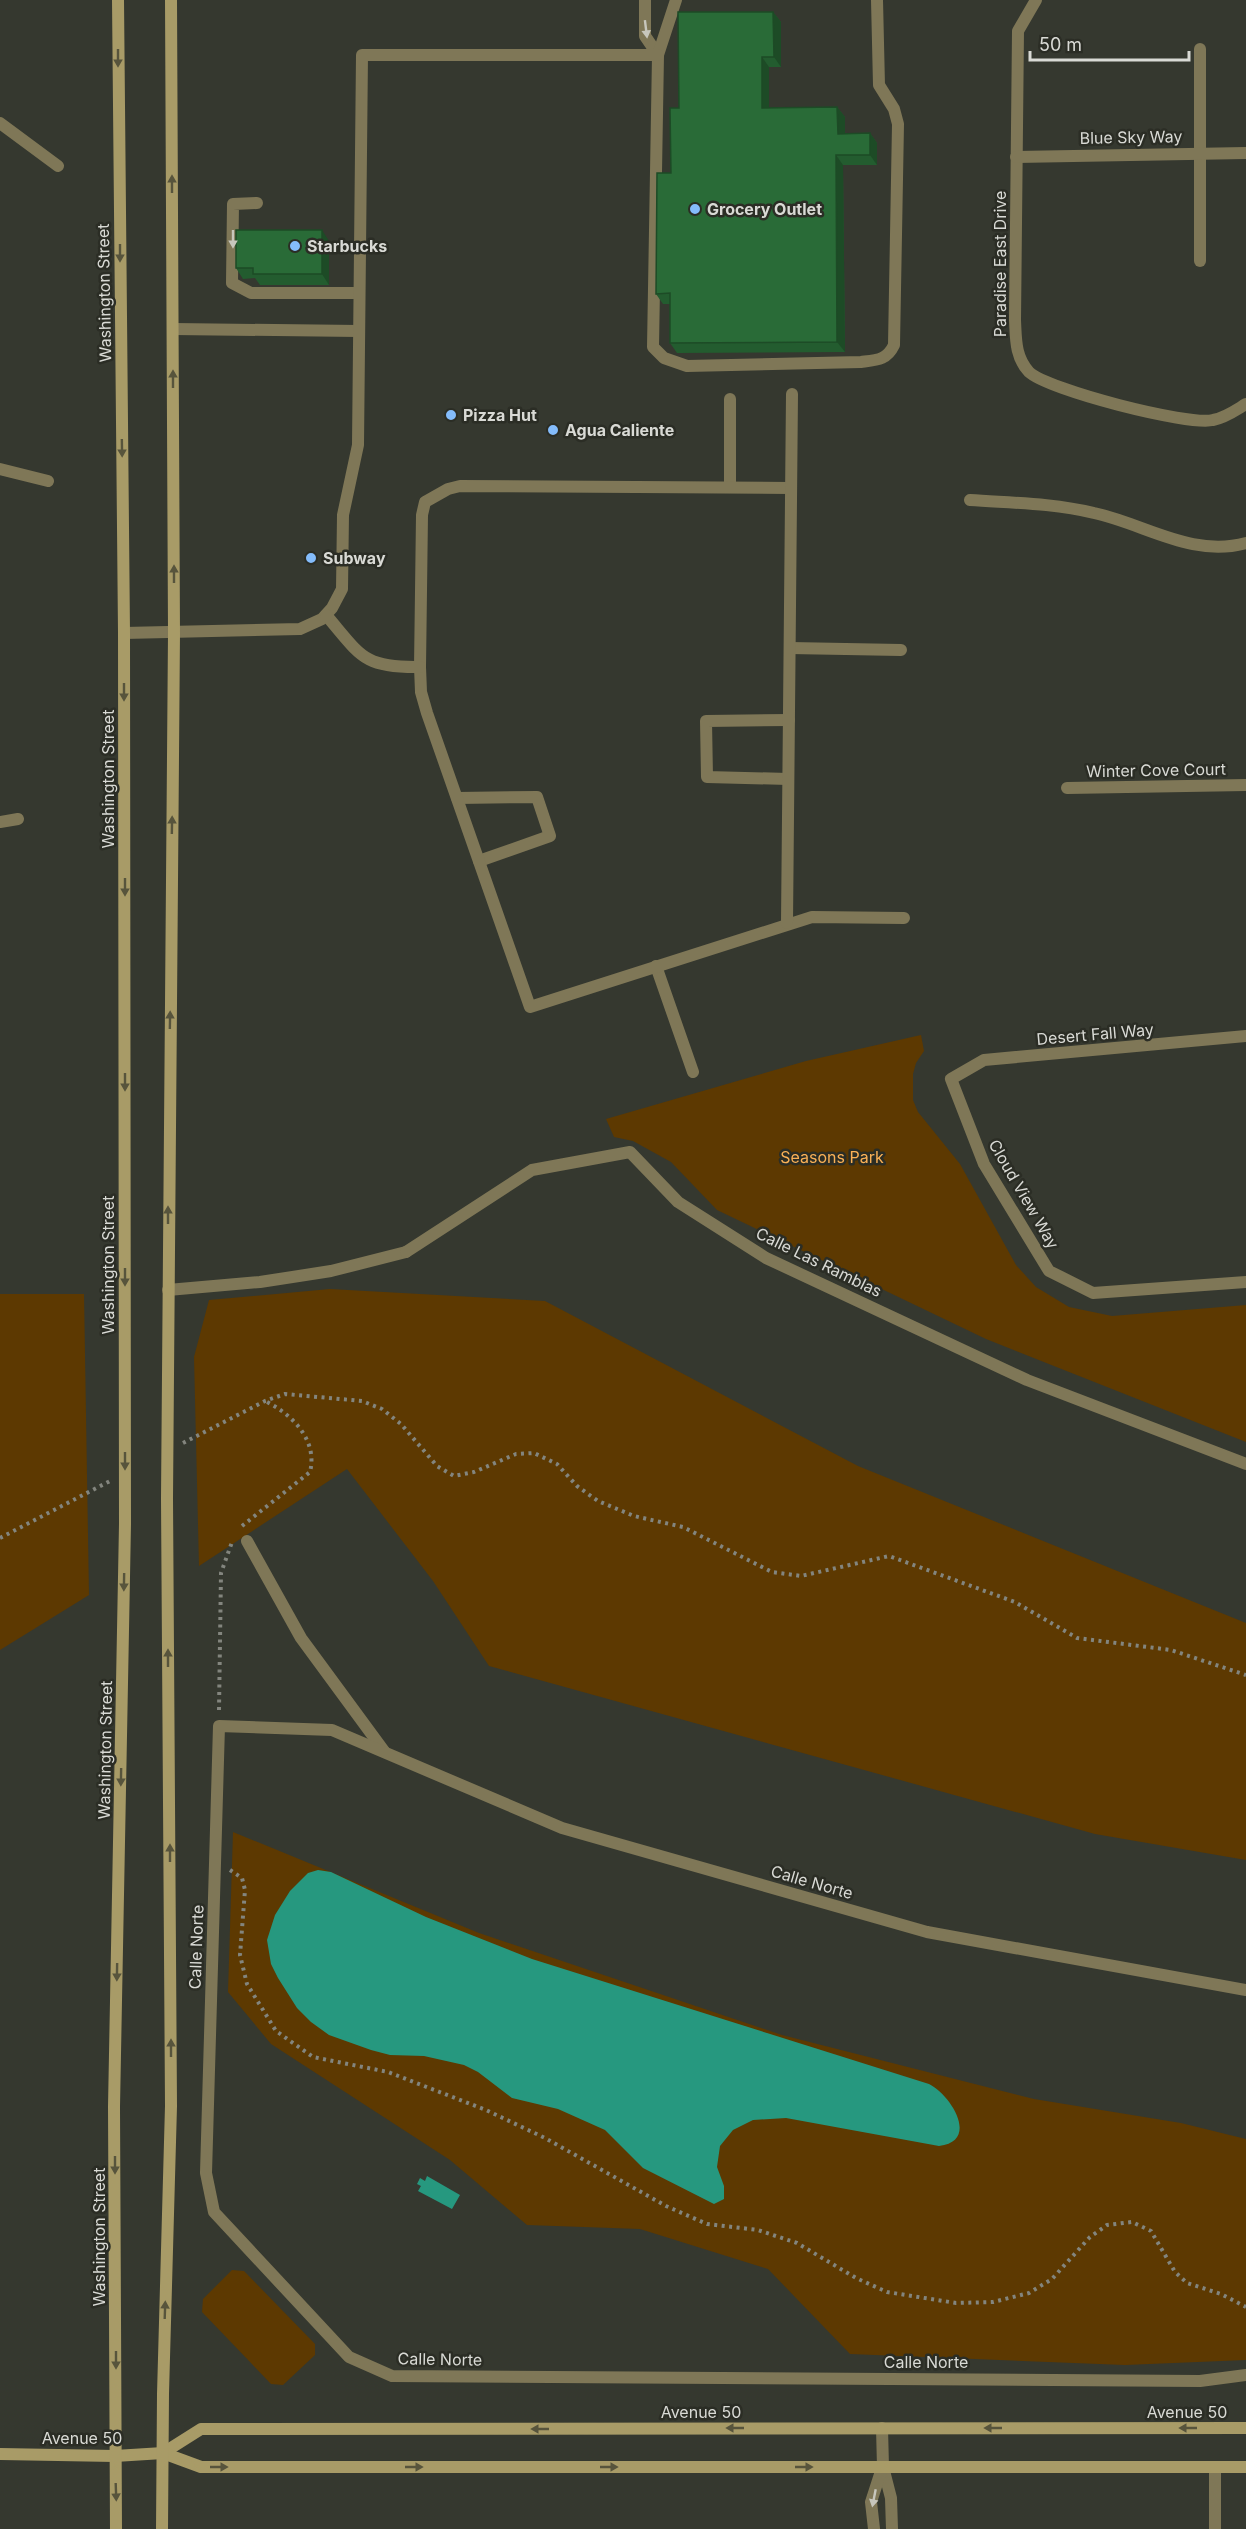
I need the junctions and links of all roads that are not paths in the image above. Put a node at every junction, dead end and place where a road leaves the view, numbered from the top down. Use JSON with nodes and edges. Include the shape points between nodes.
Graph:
{"nodes":[{"id":1,"x":118,"y":0,"type":"edge"},
{"id":2,"x":171,"y":0,"type":"edge"},
{"id":3,"x":645,"y":0,"type":"edge"},
{"id":4,"x":676,"y":0,"type":"edge"},
{"id":5,"x":877,"y":0,"type":"edge"},
{"id":6,"x":1036,"y":0,"type":"edge"},
{"id":7,"x":1200,"y":49,"type":"dead end"},
{"id":8,"x":658,"y":55,"type":"junction"},
{"id":9,"x":0,"y":123,"type":"edge"},
{"id":10,"x":1199,"y":152,"type":"junction"},
{"id":11,"x":1246,"y":153,"type":"edge"},
{"id":12,"x":1016,"y":156,"type":"junction"},
{"id":13,"x":58,"y":166,"type":"dead end"},
{"id":14,"x":256,"y":203,"type":"dead end"},
{"id":15,"x":1200,"y":261,"type":"dead end"},
{"id":16,"x":359,"y":293,"type":"junction"},
{"id":17,"x":173,"y":329,"type":"junction"},
{"id":18,"x":359,"y":331,"type":"junction"},
{"id":19,"x":792,"y":394,"type":"dead end"},
{"id":20,"x":730,"y":399,"type":"dead end"},
{"id":21,"x":1246,"y":404,"type":"edge"},
{"id":22,"x":0,"y":469,"type":"edge"},
{"id":23,"x":48,"y":481,"type":"dead end"},
{"id":24,"x":730,"y":487,"type":"junction"},
{"id":25,"x":791,"y":488,"type":"junction"},
{"id":26,"x":970,"y":500,"type":"dead end"},
{"id":27,"x":1246,"y":543,"type":"edge"},
{"id":28,"x":326,"y":615,"type":"junction"},
{"id":29,"x":124,"y":633,"type":"junction"},
{"id":30,"x":174,"y":633,"type":"junction"},
{"id":31,"x":789,"y":648,"type":"junction"},
{"id":32,"x":901,"y":650,"type":"dead end"},
{"id":33,"x":420,"y":667,"type":"junction"},
{"id":34,"x":789,"y":720,"type":"junction"},
{"id":35,"x":788,"y":779,"type":"junction"},
{"id":36,"x":1246,"y":785,"type":"edge"},
{"id":37,"x":1067,"y":788,"type":"dead end"},
{"id":38,"x":457,"y":798,"type":"junction"},
{"id":39,"x":18,"y":819,"type":"dead end"},
{"id":40,"x":0,"y":822,"type":"edge"},
{"id":41,"x":479,"y":861,"type":"junction"},
{"id":42,"x":904,"y":918,"type":"dead end"},
{"id":43,"x":787,"y":923,"type":"junction"},
{"id":44,"x":656,"y":966,"type":"junction"},
{"id":45,"x":1246,"y":1036,"type":"edge"},
{"id":46,"x":693,"y":1072,"type":"dead end"},
{"id":47,"x":951,"y":1079,"type":"joint"},
{"id":48,"x":1246,"y":1282,"type":"edge"},
{"id":49,"x":168,"y":1290,"type":"junction"},
{"id":50,"x":1246,"y":1464,"type":"edge"},
{"id":51,"x":248,"y":1541,"type":"dead end"},
{"id":52,"x":384,"y":1753,"type":"junction"},
{"id":53,"x":1246,"y":1990,"type":"edge"},
{"id":54,"x":1246,"y":2375,"type":"edge"},
{"id":55,"x":882,"y":2428,"type":"junction"},
{"id":56,"x":1246,"y":2428,"type":"edge"},
{"id":57,"x":163,"y":2453,"type":"junction"},
{"id":58,"x":0,"y":2454,"type":"edge"},
{"id":59,"x":115,"y":2456,"type":"junction"},
{"id":60,"x":883,"y":2467,"type":"junction"},
{"id":61,"x":1215,"y":2467,"type":"junction"},
{"id":62,"x":1246,"y":2467,"type":"edge"},
{"id":63,"x":116,"y":2529,"type":"edge"},
{"id":64,"x":162,"y":2529,"type":"edge"},
{"id":65,"x":874,"y":2529,"type":"edge"},
{"id":66,"x":892,"y":2529,"type":"edge"},
{"id":67,"x":1215,"y":2529,"type":"edge"}],
"edges":[{"from":1,"to":29,"type":"main road","name":"Washington Street","one_way":true},
{"from":17,"to":2,"type":"main road","one_way":true},
{"from":3,"to":8,"type":"street","one_way":true,"via":[[645,36]]},
{"from":4,"to":8,"type":"street"},
{"from":5,"to":8,"type":"street","via":[[879,85],[898,124],[894,345],[890,355],[882,359],[687,366],[664,358],[653,346]]},
{"from":6,"to":12,"type":"street","name":"Paradise East Drive","via":[[1018,31]]},
{"from":7,"to":10,"type":"street"},
{"from":8,"to":16,"type":"street","via":[[362,55]]},
{"from":9,"to":13,"type":"street"},
{"from":10,"to":11,"type":"street","name":"Blue Sky Way"},
{"from":10,"to":12,"type":"street","name":"Blue Sky Way"},
{"from":10,"to":15,"type":"street"},
{"from":12,"to":21,"type":"street","name":"Paradise East Drive","via":[[1017,349],[1030,372],[1070,391],[1188,421],[1214,420]]},
{"from":14,"to":16,"type":"street","one_way":true,"via":[[233,204],[232,283],[251,293]]},
{"from":16,"to":18,"type":"street"},
{"from":17,"to":18,"type":"street"},
{"from":30,"to":17,"type":"main road","one_way":true},
{"from":18,"to":28,"type":"street","via":[[358,445],[343,515],[342,589]]},
{"from":19,"to":25,"type":"street"},
{"from":20,"to":24,"type":"street"},
{"from":22,"to":23,"type":"street"},
{"from":24,"to":25,"type":"street"},
{"from":24,"to":33,"type":"street","via":[[460,486],[434,495],[425,502],[422,515]]},
{"from":25,"to":31,"type":"street"},
{"from":26,"to":27,"type":"street","via":[[1054,505],[1096,513],[1172,541],[1197,545]]},
{"from":28,"to":30,"type":"street","via":[[300,629]]},
{"from":28,"to":33,"type":"street","via":[[356,650],[373,663],[391,668]]},
{"from":29,"to":30,"type":"street"},
{"from":29,"to":59,"type":"main road","name":"Washington Street","one_way":true,"via":[[125,1524],[114,2107]]},
{"from":49,"to":30,"type":"main road","one_way":true},
{"from":31,"to":32,"type":"street"},
{"from":31,"to":34,"type":"street"},
{"from":33,"to":38,"type":"street","via":[[421,692]]},
{"from":34,"to":35,"type":"street"},
{"from":34,"to":35,"type":"street","via":[[706,721],[707,777]]},
{"from":35,"to":43,"type":"street"},
{"from":36,"to":37,"type":"street","name":"Winter Cove Court"},
{"from":38,"to":41,"type":"street"},
{"from":38,"to":41,"type":"street","via":[[537,797],[550,836]]},
{"from":39,"to":40,"type":"street"},
{"from":41,"to":44,"type":"street","via":[[530,1007]]},
{"from":42,"to":43,"type":"street","via":[[812,917]]},
{"from":43,"to":44,"type":"street"},
{"from":44,"to":46,"type":"street"},
{"from":45,"to":47,"type":"street","name":"Desert Fall Way","via":[[984,1060]]},
{"from":47,"to":48,"type":"street","name":"Cloud View Way","via":[[984,1164],[1049,1271],[1093,1293]]},
{"from":49,"to":50,"type":"street","name":"Calle Las Ramblas","via":[[331,1271],[406,1252],[532,1170],[630,1152],[678,1202],[766,1258],[1027,1380]]},
{"from":57,"to":49,"type":"main road","one_way":true,"via":[[171,2106]]},
{"from":51,"to":52,"type":"street","via":[[301,1638]]},
{"from":52,"to":53,"type":"street","name":"Calle Norte","via":[[562,1828],[927,1932]]},
{"from":52,"to":54,"type":"street","name":"Calle Norte","via":[[332,1730],[219,1726],[206,2173],[214,2212],[349,2357],[392,2376],[1200,2381]]},
{"from":56,"to":55,"type":"main road","name":"Avenue 50","one_way":true},
{"from":55,"to":57,"type":"main road","name":"Avenue 50","one_way":true,"via":[[201,2429]]},
{"from":55,"to":60,"type":"street"},
{"from":57,"to":59,"type":"main road","name":"Avenue 50"},
{"from":57,"to":60,"type":"main road","name":"Avenue 50","one_way":true,"via":[[201,2467]]},
{"from":57,"to":64,"type":"main road"},
{"from":58,"to":59,"type":"main road","name":"Avenue 50"},
{"from":59,"to":63,"type":"main road","name":"Washington Street","one_way":true},
{"from":60,"to":61,"type":"main road","name":"Avenue 50"},
{"from":60,"to":65,"type":"street","one_way":true,"via":[[872,2502]]},
{"from":60,"to":66,"type":"street","via":[[891,2498]]},
{"from":61,"to":62,"type":"main road","name":"Avenue 50"},
{"from":61,"to":67,"type":"street"}]}
